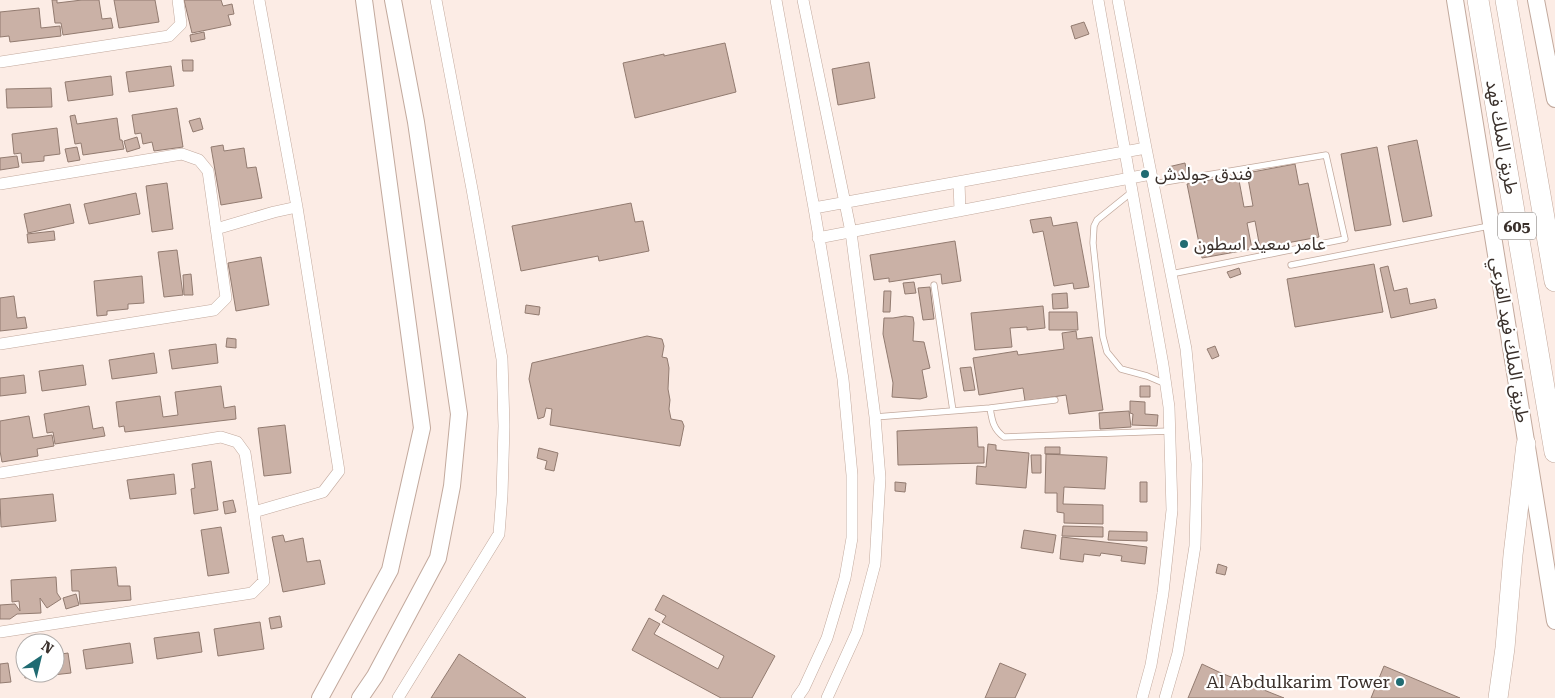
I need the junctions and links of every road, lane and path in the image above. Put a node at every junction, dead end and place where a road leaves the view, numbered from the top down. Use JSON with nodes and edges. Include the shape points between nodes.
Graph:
{"nodes":[{"id":1,"x":178,"y":0,"type":"edge"},
{"id":2,"x":259,"y":0,"type":"edge"},
{"id":3,"x":364,"y":0,"type":"edge"},
{"id":4,"x":393,"y":0,"type":"edge"},
{"id":5,"x":436,"y":0,"type":"edge"},
{"id":6,"x":776,"y":0,"type":"edge"},
{"id":7,"x":803,"y":0,"type":"edge"},
{"id":8,"x":1098,"y":0,"type":"edge"},
{"id":9,"x":1118,"y":0,"type":"edge"},
{"id":10,"x":1455,"y":0,"type":"edge"},
{"id":11,"x":1478,"y":0,"type":"edge"},
{"id":12,"x":1506,"y":0,"type":"edge"},
{"id":13,"x":1536,"y":0,"type":"edge"},
{"id":14,"x":0,"y":62,"type":"edge"},
{"id":15,"x":1555,"y":99,"type":"edge"},
{"id":16,"x":1146,"y":148,"type":"junction"},
{"id":17,"x":1125,"y":152,"type":"junction"},
{"id":18,"x":1130,"y":178,"type":"junction"},
{"id":19,"x":1152,"y":179,"type":"junction"},
{"id":20,"x":959,"y":182,"type":"junction"},
{"id":21,"x":0,"y":184,"type":"edge"},
{"id":22,"x":1133,"y":191,"type":"junction"},
{"id":23,"x":845,"y":203,"type":"junction"},
{"id":24,"x":297,"y":208,"type":"junction"},
{"id":25,"x":814,"y":208,"type":"junction"},
{"id":26,"x":960,"y":211,"type":"junction"},
{"id":27,"x":1491,"y":226,"type":"junction"},
{"id":28,"x":216,"y":229,"type":"junction"},
{"id":29,"x":851,"y":232,"type":"junction"},
{"id":30,"x":818,"y":238,"type":"junction"},
{"id":31,"x":1291,"y":265,"type":"dead end"},
{"id":32,"x":1171,"y":274,"type":"junction"},
{"id":33,"x":1555,"y":281,"type":"edge"},
{"id":34,"x":934,"y":285,"type":"dead end"},
{"id":35,"x":0,"y":344,"type":"edge"},
{"id":36,"x":1166,"y":384,"type":"junction"},
{"id":37,"x":1056,"y":400,"type":"dead end"},
{"id":38,"x":990,"y":408,"type":"junction"},
{"id":39,"x":953,"y":411,"type":"junction"},
{"id":40,"x":875,"y":417,"type":"junction"},
{"id":41,"x":1170,"y":431,"type":"junction"},
{"id":42,"x":1526,"y":444,"type":"junction"},
{"id":43,"x":1555,"y":452,"type":"edge"},
{"id":44,"x":0,"y":473,"type":"edge"},
{"id":45,"x":254,"y":512,"type":"junction"},
{"id":46,"x":1555,"y":621,"type":"edge"},
{"id":47,"x":0,"y":632,"type":"edge"},
{"id":48,"x":320,"y":698,"type":"edge"},
{"id":49,"x":360,"y":698,"type":"edge"},
{"id":50,"x":398,"y":698,"type":"edge"},
{"id":51,"x":797,"y":698,"type":"edge"},
{"id":52,"x":827,"y":698,"type":"edge"},
{"id":53,"x":1142,"y":698,"type":"edge"},
{"id":54,"x":1165,"y":698,"type":"edge"},
{"id":55,"x":1498,"y":698,"type":"edge"}],
"edges":[{"from":1,"to":14,"type":"street","via":[[181,24],[169,36]]},
{"from":2,"to":24,"type":"street"},
{"from":3,"to":48,"type":"street","via":[[422,428],[390,570]]},
{"from":4,"to":49,"type":"street","via":[[416,122],[459,414],[452,486],[438,558],[376,676]]},
{"from":5,"to":50,"type":"street","via":[[502,359],[502,495],[498,534]]},
{"from":6,"to":25,"type":"street"},
{"from":7,"to":23,"type":"street"},
{"from":8,"to":17,"type":"street"},
{"from":9,"to":16,"type":"street"},
{"from":10,"to":27,"type":"street","name":"طريق الملك فهد الفرعي"},
{"from":11,"to":43,"type":"highway","name":"طريق الملك فهد","number":"605"},
{"from":12,"to":33,"type":"highway","name":"طريق الملك فهد","number":"605"},
{"from":13,"to":15,"type":"street"},
{"from":16,"to":17,"type":"street"},
{"from":16,"to":19,"type":"street"},
{"from":17,"to":18,"type":"street"},
{"from":17,"to":20,"type":"street"},
{"from":18,"to":19,"type":"street"},
{"from":18,"to":22,"type":"street"},
{"from":18,"to":26,"type":"street"},
{"from":19,"to":32,"type":"street"},
{"from":19,"to":32,"type":"lane","via":[[1326,155],[1345,239]]},
{"from":20,"to":23,"type":"street"},
{"from":20,"to":26,"type":"street"},
{"from":21,"to":28,"type":"street","via":[[182,154],[199,160],[208,171]]},
{"from":22,"to":36,"type":"street"},
{"from":22,"to":36,"type":"lane","via":[[1094,226],[1103,336],[1107,352],[1121,369]]},
{"from":23,"to":25,"type":"street"},
{"from":23,"to":29,"type":"street"},
{"from":24,"to":28,"type":"street"},
{"from":24,"to":45,"type":"street","via":[[339,471],[323,492]]},
{"from":25,"to":30,"type":"street"},
{"from":26,"to":29,"type":"street"},
{"from":27,"to":31,"type":"lane"},
{"from":27,"to":42,"type":"street","name":"طريق الملك فهد الفرعي"},
{"from":28,"to":35,"type":"street","via":[[226,298],[214,310]]},
{"from":29,"to":30,"type":"street"},
{"from":29,"to":40,"type":"street"},
{"from":30,"to":51,"type":"street","via":[[843,379],[852,475],[852,538],[845,578],[826,638]]},
{"from":32,"to":54,"type":"street","via":[[1186,349],[1197,464],[1195,546],[1178,653]]},
{"from":34,"to":39,"type":"lane"},
{"from":36,"to":41,"type":"street"},
{"from":37,"to":38,"type":"lane"},
{"from":38,"to":39,"type":"lane"},
{"from":38,"to":41,"type":"lane","via":[[993,426],[1004,437]]},
{"from":39,"to":40,"type":"lane"},
{"from":40,"to":52,"type":"street","via":[[880,478],[875,564],[856,632]]},
{"from":41,"to":53,"type":"street","via":[[1172,510],[1163,593]]},
{"from":42,"to":46,"type":"street","name":"طريق الملك فهد الفرعي"},
{"from":42,"to":55,"type":"main road"},
{"from":44,"to":45,"type":"street","via":[[221,437],[237,442],[246,453]]},
{"from":45,"to":47,"type":"street","via":[[264,581],[252,593]]}]}
